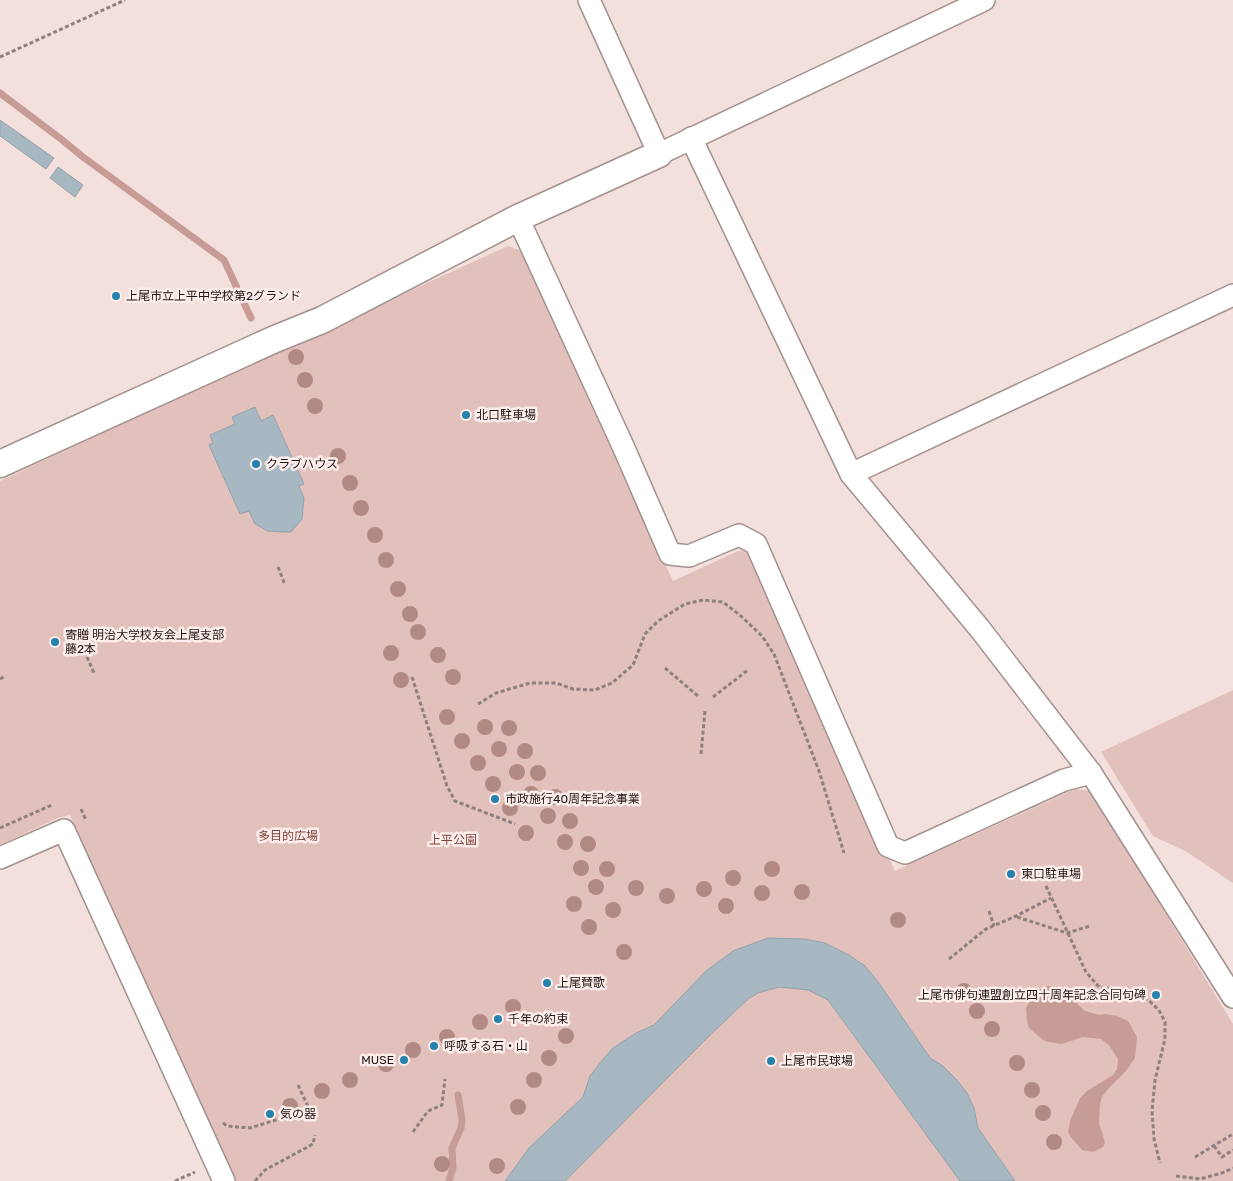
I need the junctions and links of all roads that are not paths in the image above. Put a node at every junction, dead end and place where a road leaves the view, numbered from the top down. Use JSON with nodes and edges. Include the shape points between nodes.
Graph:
{"nodes":[{"id":1,"x":590,"y":0,"type":"edge"},
{"id":2,"x":984,"y":0,"type":"edge"},
{"id":3,"x":691,"y":138,"type":"junction"},
{"id":4,"x":659,"y":154,"type":"junction"},
{"id":5,"x":518,"y":218,"type":"junction"},
{"id":6,"x":1233,"y":295,"type":"edge"},
{"id":7,"x":0,"y":464,"type":"edge"},
{"id":8,"x":851,"y":474,"type":"junction"},
{"id":9,"x":1091,"y":774,"type":"junction"},
{"id":10,"x":0,"y":858,"type":"edge"},
{"id":11,"x":1227,"y":975,"type":"edge"},
{"id":12,"x":1233,"y":997,"type":"edge"},
{"id":13,"x":224,"y":1181,"type":"edge"}],
"edges":[{"from":1,"to":4,"type":"street"},
{"from":2,"to":3,"type":"street"},
{"from":3,"to":4,"type":"street"},
{"from":3,"to":8,"type":"street"},
{"from":4,"to":5,"type":"street"},
{"from":5,"to":7,"type":"street","via":[[322,320]]},
{"from":5,"to":9,"type":"street","via":[[670,554],[689,556],[739,535],[756,544],[888,846],[905,852],[1064,780]]},
{"from":6,"to":8,"type":"street"},
{"from":8,"to":9,"type":"street","via":[[980,628]]},
{"from":9,"to":11,"type":"street"},
{"from":10,"to":13,"type":"street","via":[[64,830]]},
{"from":11,"to":12,"type":"street"}]}
